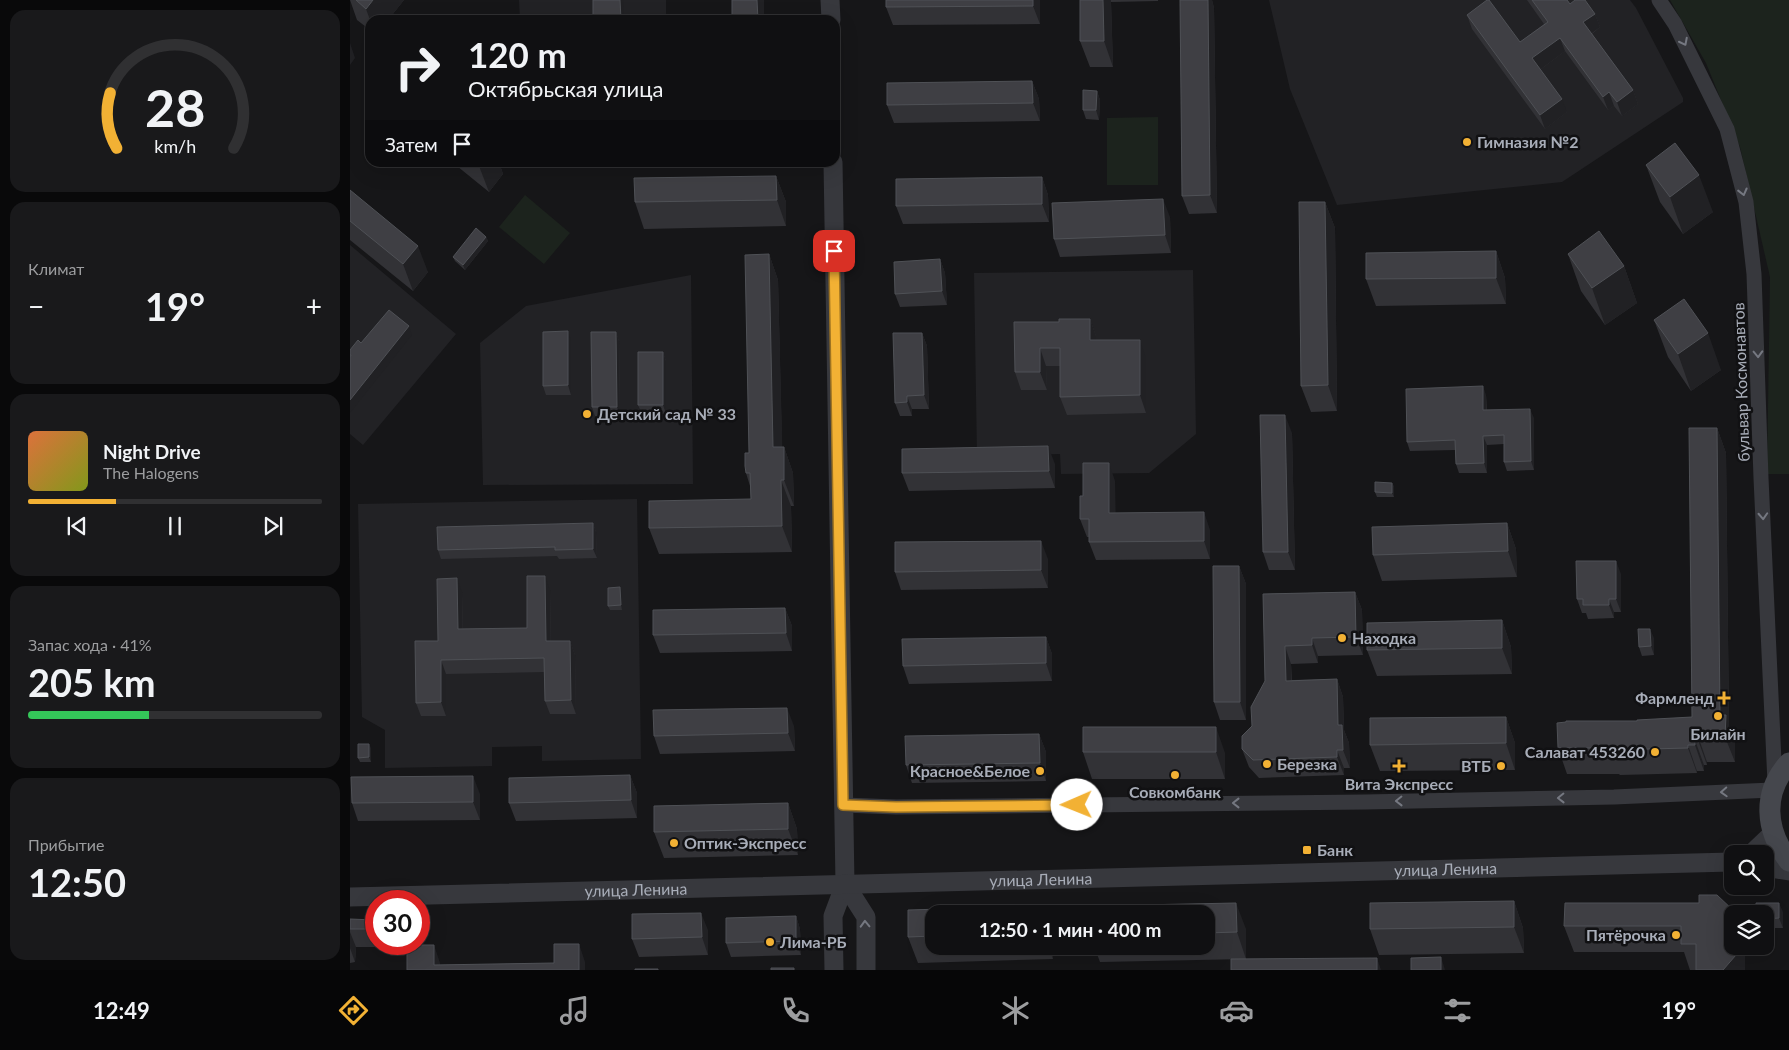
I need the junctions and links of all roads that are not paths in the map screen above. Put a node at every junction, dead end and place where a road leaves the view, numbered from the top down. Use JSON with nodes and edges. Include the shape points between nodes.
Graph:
{"nodes":[{"id":1,"x":830,"y":0,"type":"edge"},
{"id":2,"x":1659,"y":0,"type":"edge"},
{"id":3,"x":830,"y":15,"type":"edge"},
{"id":4,"x":833,"y":167,"type":"edge"},
{"id":5,"x":1789,"y":763,"type":"edge"},
{"id":6,"x":1774,"y":787,"type":"junction"},
{"id":7,"x":843,"y":805,"type":"junction"},
{"id":8,"x":1772,"y":832,"type":"junction"},
{"id":9,"x":1760,"y":845,"type":"edge"},
{"id":10,"x":1789,"y":861,"type":"edge"},
{"id":11,"x":1724,"y":862,"type":"edge"},
{"id":12,"x":1774,"y":868,"type":"edge"},
{"id":13,"x":1789,"y":871,"type":"edge"},
{"id":14,"x":845,"y":884,"type":"junction"},
{"id":15,"x":350,"y":897,"type":"edge"},
{"id":16,"x":834,"y":970,"type":"edge"},
{"id":17,"x":866,"y":970,"type":"edge"}],
"edges":[{"from":1,"to":3,"type":"street"},
{"from":2,"to":6,"type":"street","name":"бульвар Космонавтов","one_way":true,"via":[[1675,24],[1727,128],[1746,202],[1754,274]]},
{"from":4,"to":7,"type":"street"},
{"from":5,"to":6,"type":"main road"},
{"from":6,"to":7,"type":"street","one_way":true,"via":[[1614,797],[1302,803]]},
{"from":6,"to":8,"type":"main road","via":[[1770,807]]},
{"from":7,"to":14,"type":"street"},
{"from":8,"to":9,"type":"street"},
{"from":8,"to":10,"type":"main road"},
{"from":11,"to":14,"type":"street","name":"улица Ленина"},
{"from":12,"to":13,"type":"street"},
{"from":14,"to":15,"type":"street","name":"улица Ленина"},
{"from":14,"to":16,"type":"street","via":[[833,916]]},
{"from":17,"to":14,"type":"street","one_way":true,"via":[[866,917]]}]}
